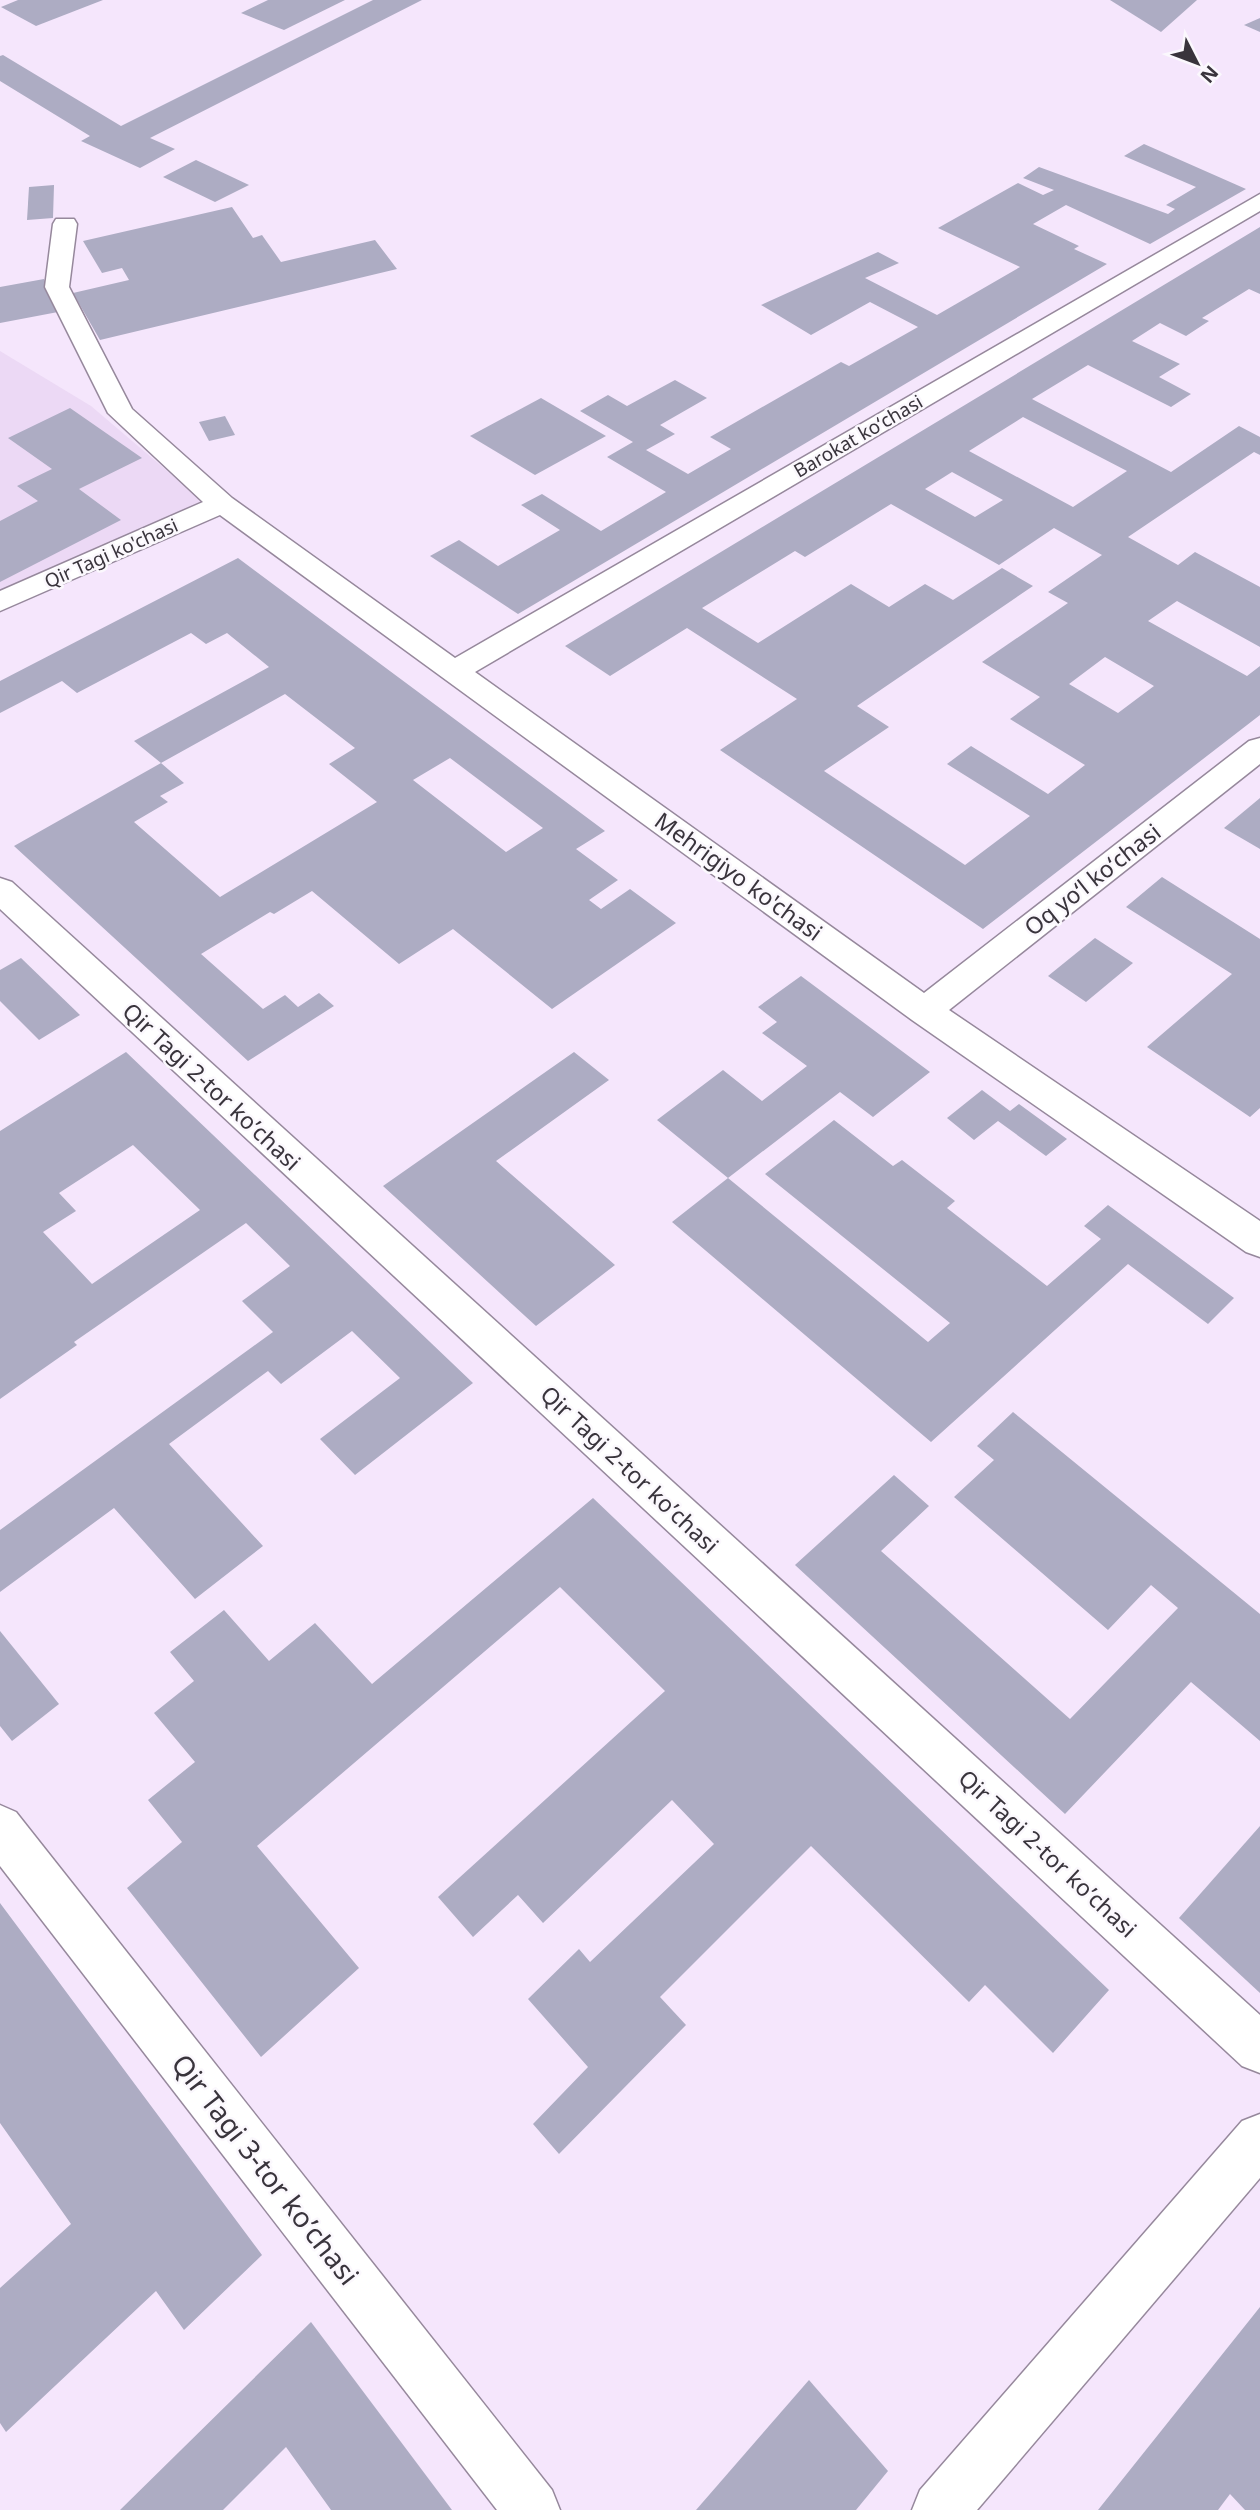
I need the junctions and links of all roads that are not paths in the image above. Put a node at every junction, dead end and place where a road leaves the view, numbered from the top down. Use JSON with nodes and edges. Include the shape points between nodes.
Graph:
{"nodes":[{"id":1,"x":1260,"y":201,"type":"edge"},
{"id":2,"x":65,"y":224,"type":"dead end"},
{"id":3,"x":222,"y":504,"type":"junction"},
{"id":4,"x":0,"y":602,"type":"edge"},
{"id":5,"x":455,"y":671,"type":"junction"},
{"id":6,"x":1260,"y":748,"type":"edge"},
{"id":7,"x":0,"y":890,"type":"edge"},
{"id":8,"x":923,"y":1011,"type":"junction"},
{"id":9,"x":1260,"y":1241,"type":"edge"},
{"id":10,"x":0,"y":1828,"type":"edge"},
{"id":11,"x":1260,"y":2048,"type":"edge"},
{"id":12,"x":1260,"y":2139,"type":"edge"},
{"id":13,"x":532,"y":2510,"type":"edge"},
{"id":14,"x":940,"y":2510,"type":"edge"}],
"edges":[{"from":1,"to":5,"type":"street","name":"Barokat koʻchasi"},
{"from":2,"to":3,"type":"street","name":"Mehrigiyo ko'chasi","via":[[57,286],[121,413]]},
{"from":3,"to":4,"type":"street","name":"Qir Tagi ko'chasi"},
{"from":3,"to":5,"type":"street","name":"Mehrigiyo ko'chasi"},
{"from":5,"to":8,"type":"street","name":"Mehrigiyo ko'chasi"},
{"from":6,"to":8,"type":"street","name":"Oq yoʻl koʻchasi"},
{"from":7,"to":11,"type":"street","name":"Qir Tagi 2-tor koʼchasi"},
{"from":8,"to":9,"type":"street","name":"Mehrigiyo ko'chasi"},
{"from":10,"to":13,"type":"street","name":"Qir Tagi 3-tor koʼchasi"},
{"from":12,"to":14,"type":"street"}]}
